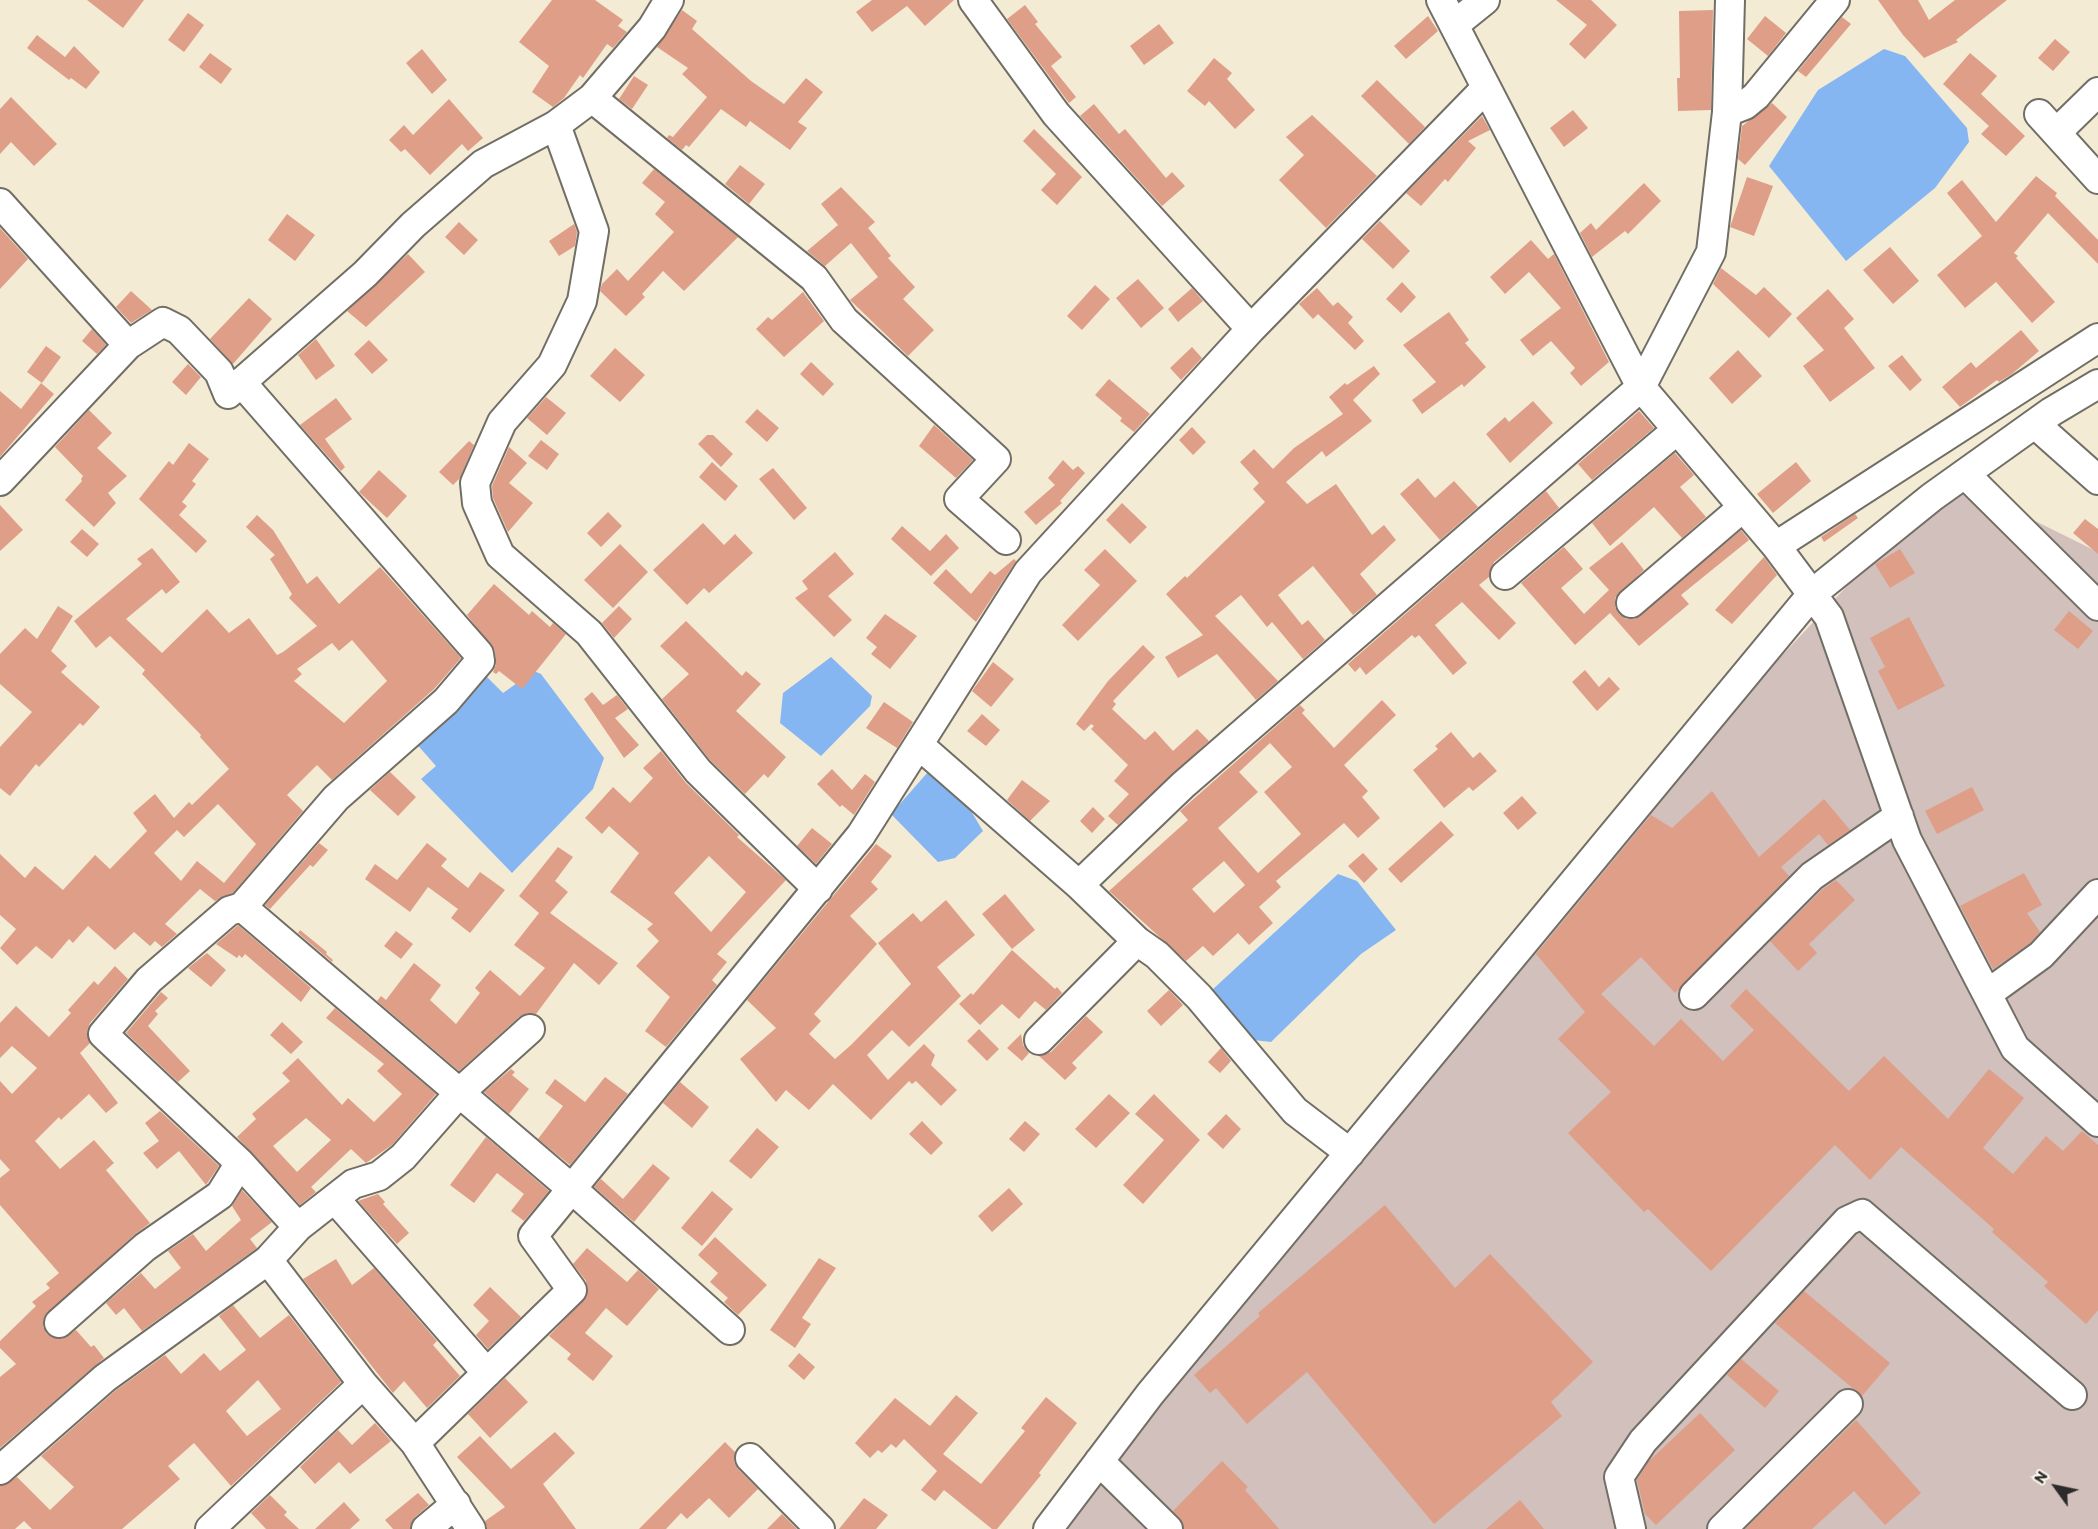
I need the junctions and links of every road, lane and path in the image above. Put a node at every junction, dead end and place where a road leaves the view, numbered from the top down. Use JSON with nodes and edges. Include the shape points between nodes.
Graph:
{"nodes":[{"id":1,"x":669,"y":0,"type":"edge"},
{"id":2,"x":972,"y":0,"type":"edge"},
{"id":3,"x":1441,"y":0,"type":"edge"},
{"id":4,"x":1485,"y":0,"type":"edge"},
{"id":5,"x":1730,"y":0,"type":"edge"},
{"id":6,"x":1835,"y":0,"type":"edge"},
{"id":7,"x":1454,"y":25,"type":"junction"},
{"id":8,"x":1486,"y":88,"type":"junction"},
{"id":9,"x":2098,"y":92,"type":"edge"},
{"id":10,"x":592,"y":98,"type":"junction"},
{"id":11,"x":1727,"y":112,"type":"junction"},
{"id":12,"x":556,"y":125,"type":"junction"},
{"id":13,"x":2098,"y":179,"type":"edge"},
{"id":14,"x":0,"y":203,"type":"edge"},
{"id":15,"x":1251,"y":329,"type":"junction"},
{"id":16,"x":2098,"y":338,"type":"edge"},
{"id":17,"x":128,"y":345,"type":"junction"},
{"id":18,"x":241,"y":382,"type":"junction"},
{"id":19,"x":2098,"y":384,"type":"edge"},
{"id":20,"x":1641,"y":387,"type":"junction"},
{"id":21,"x":2035,"y":424,"type":"junction"},
{"id":22,"x":1677,"y":430,"type":"junction"},
{"id":23,"x":1965,"y":474,"type":"junction"},
{"id":24,"x":2098,"y":480,"type":"edge"},
{"id":25,"x":0,"y":481,"type":"edge"},
{"id":26,"x":1742,"y":508,"type":"junction"},
{"id":27,"x":1006,"y":540,"type":"dead end"},
{"id":28,"x":1776,"y":546,"type":"junction"},
{"id":29,"x":1505,"y":575,"type":"dead end"},
{"id":30,"x":1813,"y":592,"type":"junction"},
{"id":31,"x":1631,"y":603,"type":"dead end"},
{"id":32,"x":2098,"y":606,"type":"edge"},
{"id":33,"x":920,"y":745,"type":"junction"},
{"id":34,"x":1899,"y":816,"type":"junction"},
{"id":35,"x":1079,"y":885,"type":"junction"},
{"id":36,"x":818,"y":889,"type":"junction"},
{"id":37,"x":2098,"y":894,"type":"edge"},
{"id":38,"x":242,"y":907,"type":"junction"},
{"id":39,"x":1137,"y":941,"type":"junction"},
{"id":40,"x":1694,"y":994,"type":"dead end"},
{"id":41,"x":1987,"y":994,"type":"junction"},
{"id":42,"x":530,"y":1029,"type":"dead end"},
{"id":43,"x":1039,"y":1040,"type":"dead end"},
{"id":44,"x":460,"y":1092,"type":"junction"},
{"id":45,"x":2098,"y":1122,"type":"edge"},
{"id":46,"x":1350,"y":1153,"type":"junction"},
{"id":47,"x":240,"y":1163,"type":"junction"},
{"id":48,"x":572,"y":1189,"type":"junction"},
{"id":49,"x":335,"y":1199,"type":"junction"},
{"id":50,"x":298,"y":1227,"type":"junction"},
{"id":51,"x":268,"y":1260,"type":"junction"},
{"id":52,"x":58,"y":1323,"type":"dead end"},
{"id":53,"x":730,"y":1330,"type":"dead end"},
{"id":54,"x":487,"y":1373,"type":"junction"},
{"id":55,"x":363,"y":1384,"type":"junction"},
{"id":56,"x":2072,"y":1395,"type":"dead end"},
{"id":57,"x":1848,"y":1404,"type":"dead end"},
{"id":58,"x":415,"y":1443,"type":"junction"},
{"id":59,"x":750,"y":1458,"type":"dead end"},
{"id":60,"x":1099,"y":1461,"type":"junction"},
{"id":61,"x":0,"y":1470,"type":"edge"},
{"id":62,"x":456,"y":1504,"type":"junction"},
{"id":63,"x":210,"y":1529,"type":"edge"},
{"id":64,"x":426,"y":1529,"type":"edge"},
{"id":65,"x":471,"y":1529,"type":"edge"},
{"id":66,"x":820,"y":1529,"type":"edge"},
{"id":67,"x":1048,"y":1529,"type":"edge"},
{"id":68,"x":1168,"y":1529,"type":"edge"},
{"id":69,"x":1630,"y":1529,"type":"edge"},
{"id":70,"x":1722,"y":1529,"type":"edge"}],
"edges":[{"from":1,"to":10,"type":"street","via":[[652,28]]},
{"from":2,"to":15,"type":"street","via":[[1056,114]]},
{"from":3,"to":7,"type":"street"},
{"from":4,"to":7,"type":"street"},
{"from":5,"to":11,"type":"street"},
{"from":6,"to":11,"type":"street","via":[[1756,96]]},
{"from":7,"to":8,"type":"street"},
{"from":8,"to":15,"type":"street"},
{"from":8,"to":20,"type":"street"},
{"from":9,"to":13,"type":"street","via":[[2048,123]]},
{"from":10,"to":12,"type":"street"},
{"from":10,"to":27,"type":"street","via":[[813,278],[844,320],[996,459],[959,499]]},
{"from":11,"to":20,"type":"street","via":[[1711,252]]},
{"from":12,"to":18,"type":"street","via":[[483,164]]},
{"from":12,"to":36,"type":"street","via":[[594,231],[582,301],[552,365],[502,422],[475,483],[477,504],[500,555],[589,633],[698,771]]},
{"from":14,"to":17,"type":"street"},
{"from":15,"to":33,"type":"street","via":[[1028,572]]},
{"from":16,"to":28,"type":"street"},
{"from":17,"to":18,"type":"street","via":[[163,322],[179,330],[219,372],[228,394]]},
{"from":17,"to":25,"type":"street"},
{"from":18,"to":38,"type":"street","via":[[443,613],[480,661],[446,701],[336,798]]},
{"from":19,"to":21,"type":"street"},
{"from":20,"to":22,"type":"street"},
{"from":20,"to":35,"type":"street","via":[[1183,785]]},
{"from":21,"to":23,"type":"street"},
{"from":21,"to":24,"type":"street"},
{"from":22,"to":26,"type":"street"},
{"from":22,"to":29,"type":"street"},
{"from":23,"to":30,"type":"street"},
{"from":23,"to":32,"type":"street"},
{"from":26,"to":28,"type":"street"},
{"from":26,"to":31,"type":"street"},
{"from":28,"to":30,"type":"street"},
{"from":30,"to":34,"type":"street","via":[[1829,617]]},
{"from":30,"to":46,"type":"street"},
{"from":33,"to":35,"type":"street"},
{"from":33,"to":36,"type":"street","via":[[861,835]]},
{"from":34,"to":40,"type":"street","via":[[1812,876]]},
{"from":34,"to":41,"type":"street"},
{"from":35,"to":39,"type":"street"},
{"from":36,"to":48,"type":"street"},
{"from":37,"to":41,"type":"street","via":[[2042,955]]},
{"from":38,"to":44,"type":"street"},
{"from":38,"to":47,"type":"street","via":[[229,911],[149,980],[103,1034]]},
{"from":39,"to":43,"type":"street"},
{"from":39,"to":46,"type":"street","via":[[1157,955],[1199,997],[1295,1111]]},
{"from":41,"to":45,"type":"street","via":[[2015,1048]]},
{"from":42,"to":44,"type":"street"},
{"from":44,"to":48,"type":"street"},
{"from":44,"to":49,"type":"street","via":[[403,1157],[379,1176],[352,1184]]},
{"from":46,"to":60,"type":"street"},
{"from":47,"to":50,"type":"street"},
{"from":47,"to":52,"type":"street","via":[[220,1195],[145,1246]]},
{"from":48,"to":53,"type":"street"},
{"from":48,"to":54,"type":"street","via":[[533,1236],[572,1290]]},
{"from":49,"to":50,"type":"street"},
{"from":49,"to":54,"type":"street"},
{"from":50,"to":51,"type":"street"},
{"from":51,"to":55,"type":"street"},
{"from":51,"to":61,"type":"street","via":[[105,1378]]},
{"from":54,"to":58,"type":"street"},
{"from":55,"to":58,"type":"street"},
{"from":55,"to":63,"type":"street"},
{"from":56,"to":69,"type":"street","via":[[1862,1214],[1847,1221],[1643,1440],[1619,1477]]},
{"from":57,"to":70,"type":"street"},
{"from":58,"to":62,"type":"street"},
{"from":59,"to":66,"type":"street"},
{"from":60,"to":67,"type":"street"},
{"from":60,"to":68,"type":"street"},
{"from":62,"to":64,"type":"street"},
{"from":62,"to":65,"type":"street"}]}
